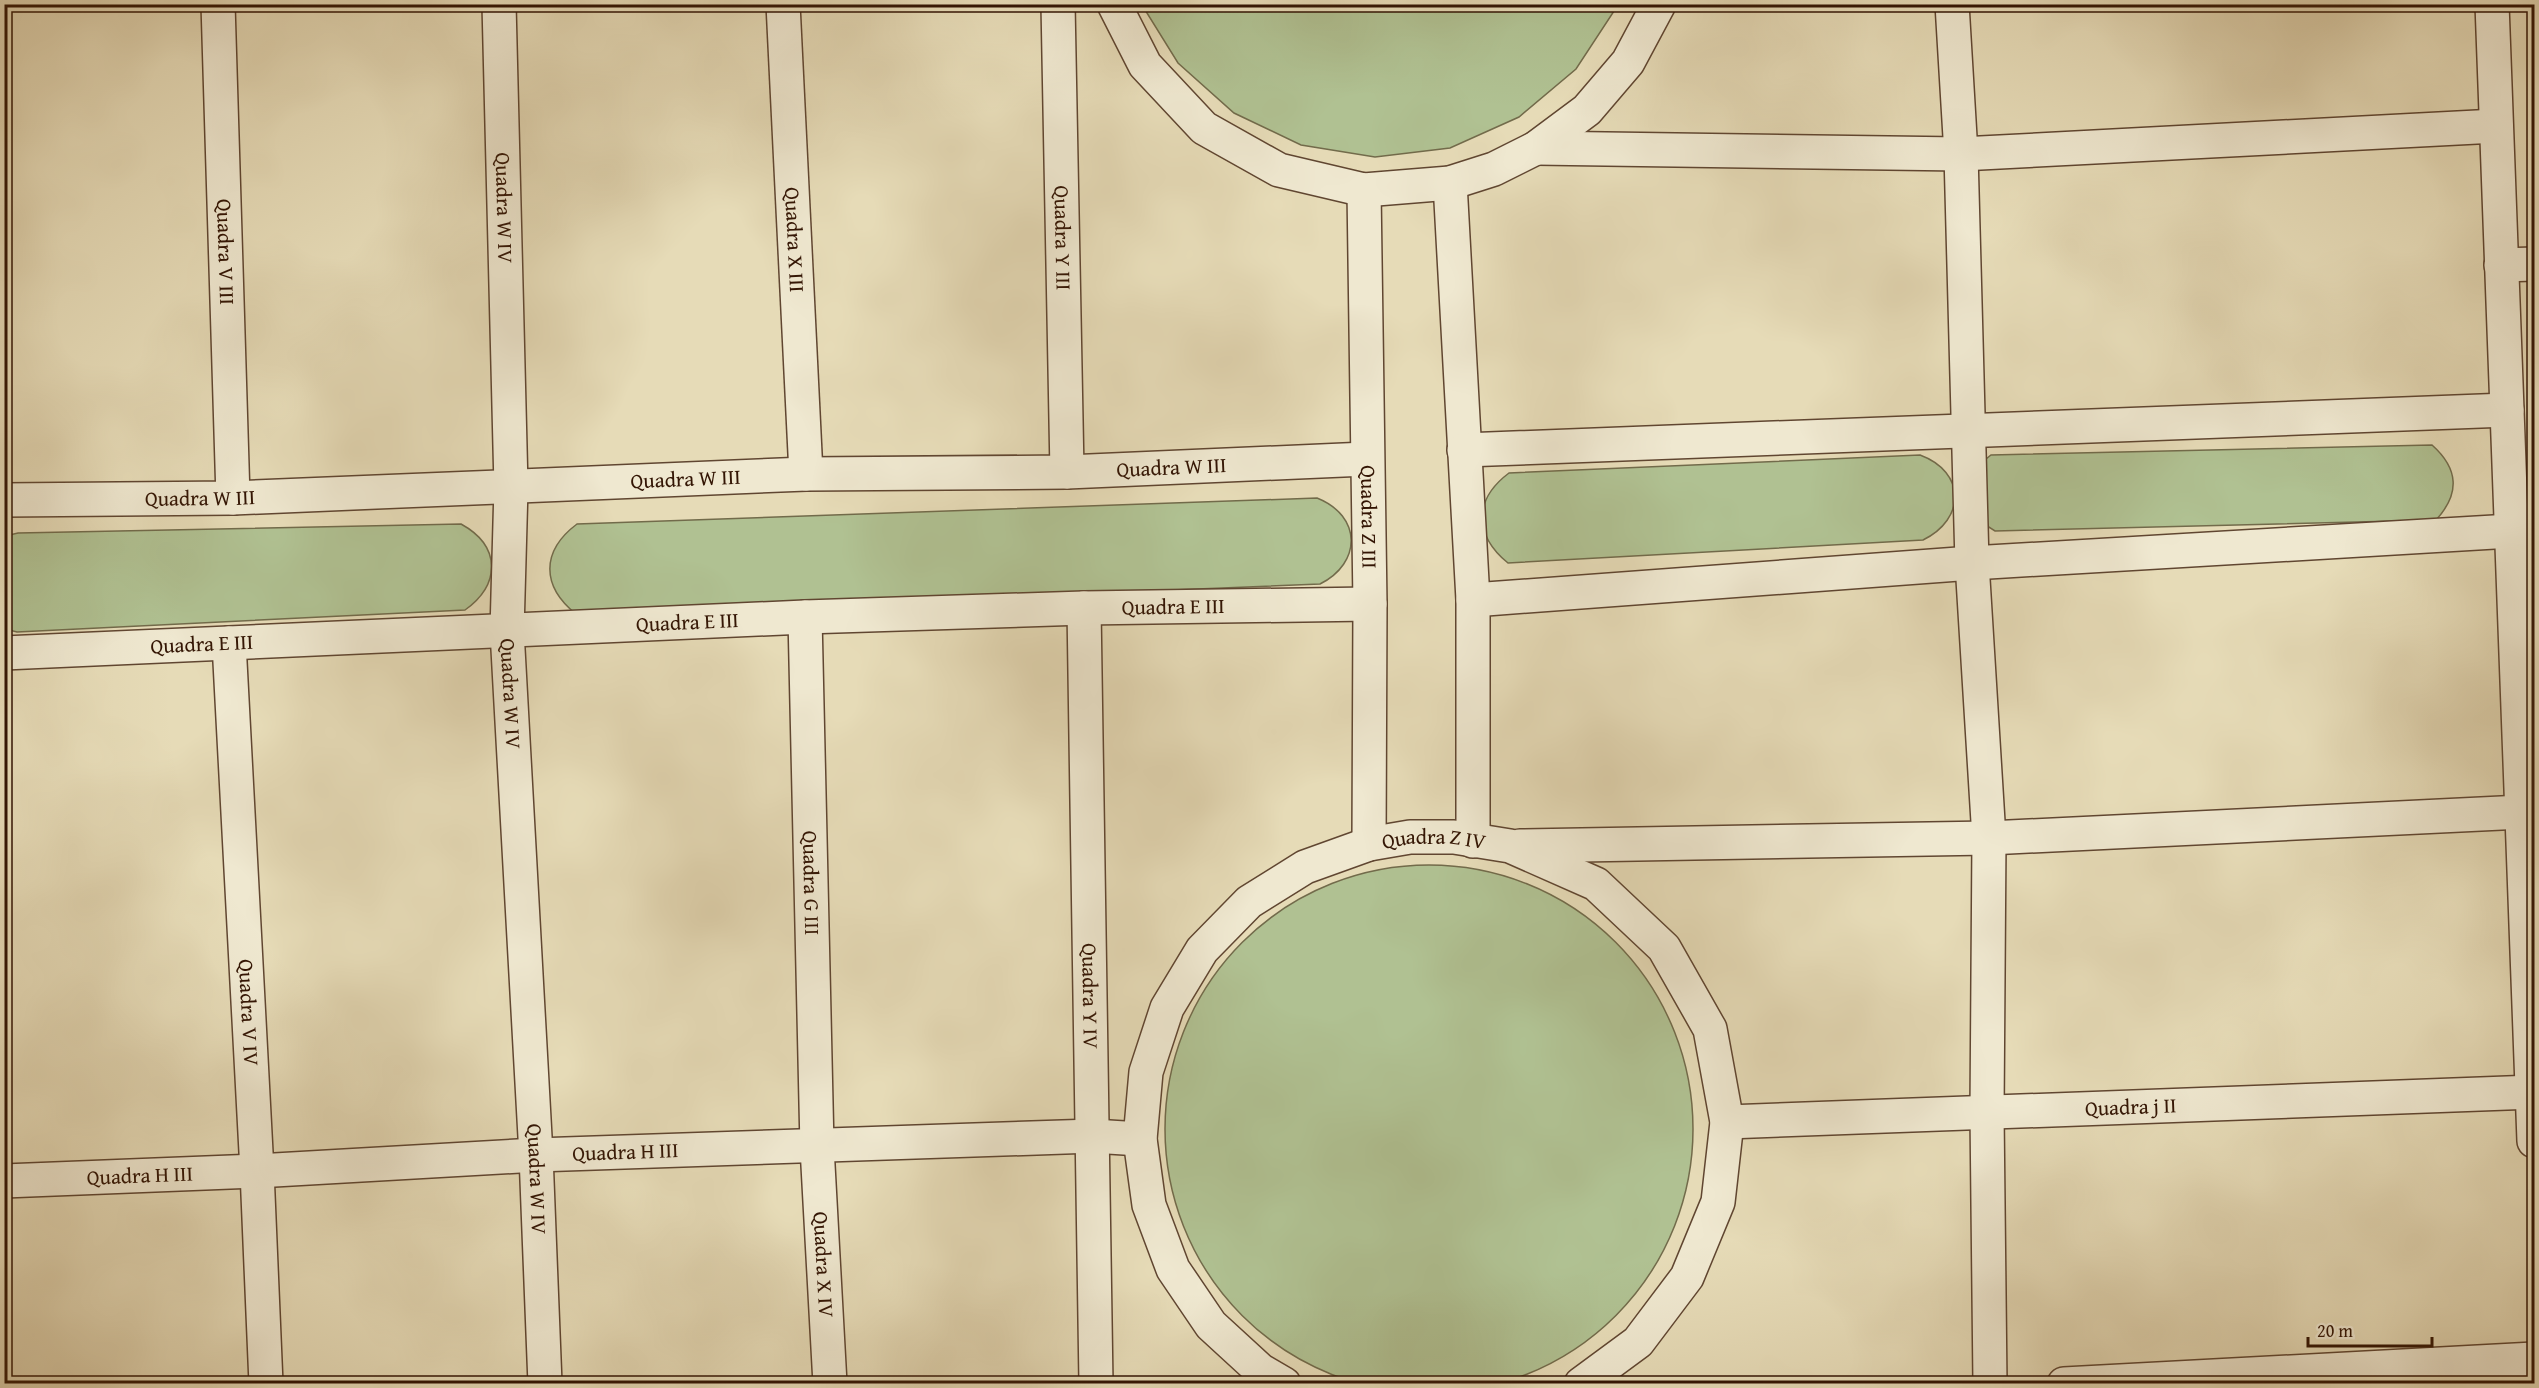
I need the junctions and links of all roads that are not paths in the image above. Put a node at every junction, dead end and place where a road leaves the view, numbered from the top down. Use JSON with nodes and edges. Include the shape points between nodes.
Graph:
{"nodes":[{"id":1,"x":218,"y":4,"type":"edge"},
{"id":2,"x":499,"y":4,"type":"edge"},
{"id":3,"x":783,"y":4,"type":"edge"},
{"id":4,"x":1058,"y":4,"type":"edge"},
{"id":5,"x":1114,"y":4,"type":"edge"},
{"id":6,"x":1659,"y":4,"type":"edge"},
{"id":7,"x":1952,"y":4,"type":"edge"},
{"id":8,"x":2492,"y":4,"type":"edge"},
{"id":9,"x":2496,"y":126,"type":"junction"},
{"id":10,"x":1536,"y":148,"type":"junction"},
{"id":11,"x":1961,"y":154,"type":"junction"},
{"id":12,"x":1450,"y":183,"type":"junction"},
{"id":13,"x":1364,"y":190,"type":"junction"},
{"id":14,"x":2535,"y":264,"type":"edge"},
{"id":15,"x":2501,"y":265,"type":"junction"},
{"id":16,"x":2507,"y":410,"type":"junction"},
{"id":17,"x":1969,"y":432,"type":"junction"},
{"id":18,"x":1464,"y":450,"type":"junction"},
{"id":19,"x":1366,"y":459,"type":"junction"},
{"id":20,"x":1066,"y":472,"type":"junction"},
{"id":21,"x":806,"y":474,"type":"junction"},
{"id":22,"x":511,"y":487,"type":"junction"},
{"id":23,"x":233,"y":498,"type":"junction"},
{"id":24,"x":4,"y":500,"type":"edge"},
{"id":25,"x":2511,"y":531,"type":"junction"},
{"id":26,"x":1972,"y":563,"type":"junction"},
{"id":27,"x":1473,"y":600,"type":"junction"},
{"id":28,"x":1370,"y":604,"type":"junction"},
{"id":29,"x":1084,"y":608,"type":"junction"},
{"id":30,"x":805,"y":617,"type":"junction"},
{"id":31,"x":507,"y":631,"type":"junction"},
{"id":32,"x":229,"y":643,"type":"junction"},
{"id":33,"x":4,"y":653,"type":"edge"},
{"id":34,"x":2527,"y":721,"type":"edge"},
{"id":35,"x":2522,"y":812,"type":"junction"},
{"id":36,"x":1989,"y":838,"type":"junction"},
{"id":37,"x":1473,"y":841,"type":"junction"},
{"id":38,"x":1369,"y":844,"type":"junction"},
{"id":39,"x":1510,"y":846,"type":"junction"},
{"id":40,"x":2534,"y":1092,"type":"edge"},
{"id":41,"x":1987,"y":1113,"type":"junction"},
{"id":42,"x":1727,"y":1122,"type":"junction"},
{"id":43,"x":1093,"y":1136,"type":"junction"},
{"id":44,"x":1140,"y":1139,"type":"junction"},
{"id":45,"x":2535,"y":1141,"type":"edge"},
{"id":46,"x":817,"y":1147,"type":"junction"},
{"id":47,"x":536,"y":1155,"type":"junction"},
{"id":48,"x":257,"y":1171,"type":"junction"},
{"id":49,"x":4,"y":1181,"type":"edge"},
{"id":50,"x":2535,"y":1359,"type":"edge"},
{"id":51,"x":266,"y":1383,"type":"edge"},
{"id":52,"x":545,"y":1383,"type":"edge"},
{"id":53,"x":830,"y":1383,"type":"edge"},
{"id":54,"x":1096,"y":1383,"type":"edge"},
{"id":55,"x":1284,"y":1383,"type":"edge"},
{"id":56,"x":1581,"y":1383,"type":"edge"},
{"id":57,"x":1990,"y":1383,"type":"edge"},
{"id":58,"x":2064,"y":1383,"type":"edge"}],
"edges":[{"from":1,"to":23,"type":"street","name":"Quadra V III"},
{"from":2,"to":22,"type":"street","name":"Quadra W IV"},
{"from":3,"to":21,"type":"street","name":"Quadra X III"},
{"from":4,"to":20,"type":"street","name":"Quadra Y III"},
{"from":5,"to":13,"type":"street","via":[[1144,65],[1204,128],[1279,170]]},
{"from":6,"to":10,"type":"street","via":[[1628,62],[1594,102]]},
{"from":7,"to":11,"type":"street"},
{"from":8,"to":9,"type":"street"},
{"from":9,"to":11,"type":"street"},
{"from":9,"to":15,"type":"street"},
{"from":10,"to":11,"type":"street"},
{"from":10,"to":12,"type":"street","via":[[1494,169]]},
{"from":11,"to":17,"type":"street"},
{"from":12,"to":13,"type":"street"},
{"from":12,"to":18,"type":"street"},
{"from":13,"to":19,"type":"street","name":"Quadra Z III"},
{"from":14,"to":15,"type":"street"},
{"from":15,"to":16,"type":"street"},
{"from":16,"to":17,"type":"street"},
{"from":16,"to":25,"type":"street"},
{"from":17,"to":18,"type":"street"},
{"from":17,"to":26,"type":"street"},
{"from":18,"to":27,"type":"street"},
{"from":19,"to":20,"type":"street","name":"Quadra W III"},
{"from":19,"to":28,"type":"street","name":"Quadra Z III"},
{"from":20,"to":21,"type":"street","name":"Quadra W III"},
{"from":21,"to":22,"type":"street","name":"Quadra W III"},
{"from":22,"to":23,"type":"street","name":"Quadra W III"},
{"from":22,"to":31,"type":"street","name":"Quadra W IV"},
{"from":23,"to":24,"type":"street","name":"Quadra W III"},
{"from":25,"to":26,"type":"street"},
{"from":25,"to":34,"type":"street"},
{"from":26,"to":27,"type":"street"},
{"from":26,"to":36,"type":"street"},
{"from":27,"to":37,"type":"street"},
{"from":28,"to":29,"type":"street","name":"Quadra E III"},
{"from":28,"to":38,"type":"street","name":"Quadra Z III"},
{"from":29,"to":30,"type":"street","name":"Quadra E III"},
{"from":29,"to":43,"type":"street","name":"Quadra Y IV"},
{"from":30,"to":31,"type":"street","name":"Quadra E III"},
{"from":30,"to":46,"type":"street","name":"Quadra G III"},
{"from":31,"to":32,"type":"street","name":"Quadra E III"},
{"from":31,"to":47,"type":"street","name":"Quadra W IV"},
{"from":32,"to":33,"type":"street","name":"Quadra E III"},
{"from":32,"to":48,"type":"street","name":"Quadra V IV"},
{"from":34,"to":35,"type":"street"},
{"from":35,"to":36,"type":"street"},
{"from":35,"to":40,"type":"street"},
{"from":36,"to":39,"type":"street"},
{"from":36,"to":41,"type":"street"},
{"from":37,"to":38,"type":"street","name":"Quadra Z IV","via":[[1410,837]]},
{"from":37,"to":39,"type":"street","name":"Quadra Z IV"},
{"from":38,"to":44,"type":"street","name":"Quadra Z IV","via":[[1305,867],[1249,902],[1202,950],[1167,1008],[1146,1072]]},
{"from":39,"to":42,"type":"street","name":"Quadra Z IV","via":[[1596,884],[1664,948],[1710,1029]]},
{"from":40,"to":41,"type":"street","name":"Quadra j II"},
{"from":40,"to":45,"type":"street"},
{"from":41,"to":42,"type":"street","name":"Quadra j II"},
{"from":41,"to":57,"type":"street"},
{"from":42,"to":56,"type":"street","name":"Quadra Z IV","via":[[1718,1202],[1687,1277],[1638,1342]]},
{"from":43,"to":44,"type":"street","name":"Quadra H III"},
{"from":43,"to":46,"type":"street","name":"Quadra H III"},
{"from":43,"to":54,"type":"street","name":"Quadra Y IV"},
{"from":44,"to":55,"type":"street","name":"Quadra Z IV","via":[[1149,1205],[1173,1269],[1211,1324],[1260,1370]]},
{"from":46,"to":47,"type":"street","name":"Quadra H III"},
{"from":46,"to":53,"type":"street","name":"Quadra X IV"},
{"from":47,"to":48,"type":"street","name":"Quadra H III"},
{"from":47,"to":52,"type":"street","name":"Quadra W IV"},
{"from":48,"to":49,"type":"street","name":"Quadra H III"},
{"from":48,"to":51,"type":"street","name":"Quadra V IV"},
{"from":50,"to":58,"type":"street"}]}
